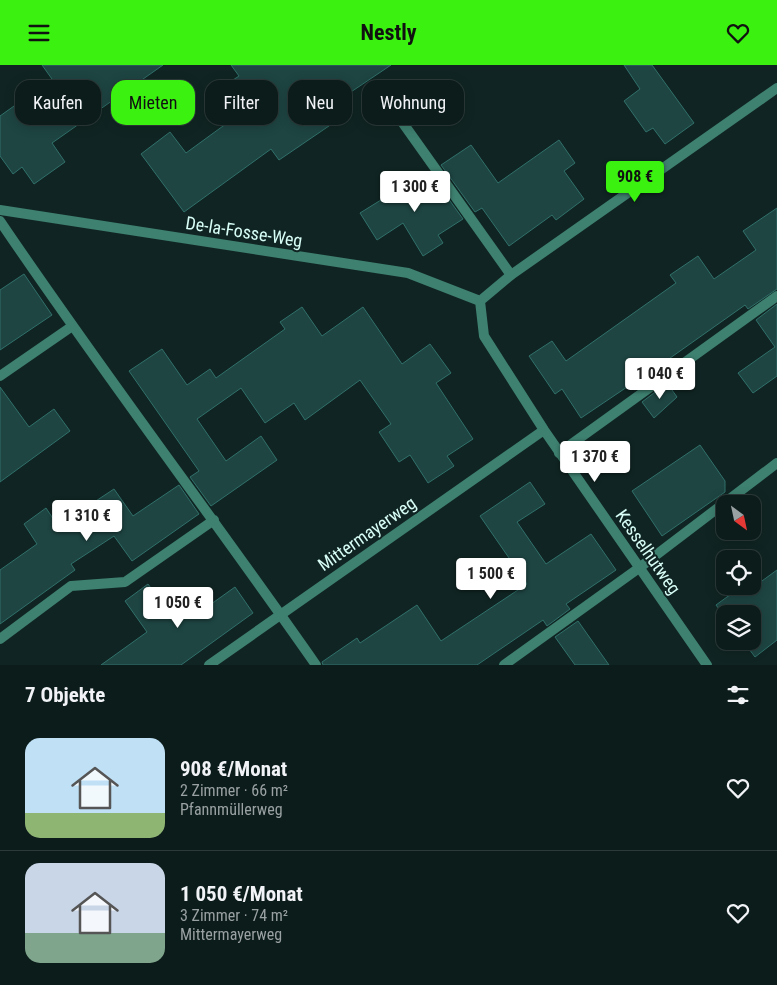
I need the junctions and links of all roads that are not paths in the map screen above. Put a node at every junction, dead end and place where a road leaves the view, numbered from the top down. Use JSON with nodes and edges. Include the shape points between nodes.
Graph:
{"nodes":[{"id":1,"x":777,"y":88,"type":"edge"},
{"id":2,"x":404,"y":125,"type":"edge"},
{"id":3,"x":0,"y":210,"type":"edge"},
{"id":4,"x":0,"y":221,"type":"edge"},
{"id":5,"x":511,"y":275,"type":"junction"},
{"id":6,"x":777,"y":296,"type":"edge"},
{"id":7,"x":480,"y":301,"type":"junction"},
{"id":8,"x":71,"y":327,"type":"junction"},
{"id":9,"x":0,"y":376,"type":"edge"},
{"id":10,"x":544,"y":430,"type":"junction"},
{"id":11,"x":559,"y":453,"type":"junction"},
{"id":12,"x":777,"y":463,"type":"edge"},
{"id":13,"x":214,"y":520,"type":"junction"},
{"id":14,"x":638,"y":568,"type":"junction"},
{"id":15,"x":280,"y":614,"type":"junction"},
{"id":16,"x":0,"y":639,"type":"edge"},
{"id":17,"x":209,"y":665,"type":"edge"},
{"id":18,"x":316,"y":665,"type":"edge"},
{"id":19,"x":504,"y":665,"type":"edge"},
{"id":20,"x":707,"y":665,"type":"edge"}],
"edges":[{"from":1,"to":5,"type":"street"},
{"from":2,"to":5,"type":"street"},
{"from":3,"to":7,"type":"street","name":"De-la-Fosse-Weg","via":[[408,273]]},
{"from":4,"to":8,"type":"street"},
{"from":5,"to":7,"type":"street"},
{"from":6,"to":11,"type":"street"},
{"from":7,"to":10,"type":"street","name":"Kesselhutweg","via":[[484,336]]},
{"from":8,"to":9,"type":"street"},
{"from":8,"to":13,"type":"street"},
{"from":10,"to":11,"type":"street","name":"Kesselhutweg"},
{"from":10,"to":15,"type":"street","name":"Mittermayerweg"},
{"from":11,"to":14,"type":"street","name":"Kesselhutweg"},
{"from":12,"to":14,"type":"street"},
{"from":13,"to":15,"type":"street"},
{"from":13,"to":16,"type":"street","via":[[125,582],[71,586]]},
{"from":14,"to":19,"type":"street"},
{"from":14,"to":20,"type":"street","name":"Kesselhutweg"},
{"from":15,"to":17,"type":"street","name":"Mittermayerweg"},
{"from":15,"to":18,"type":"street"}]}
